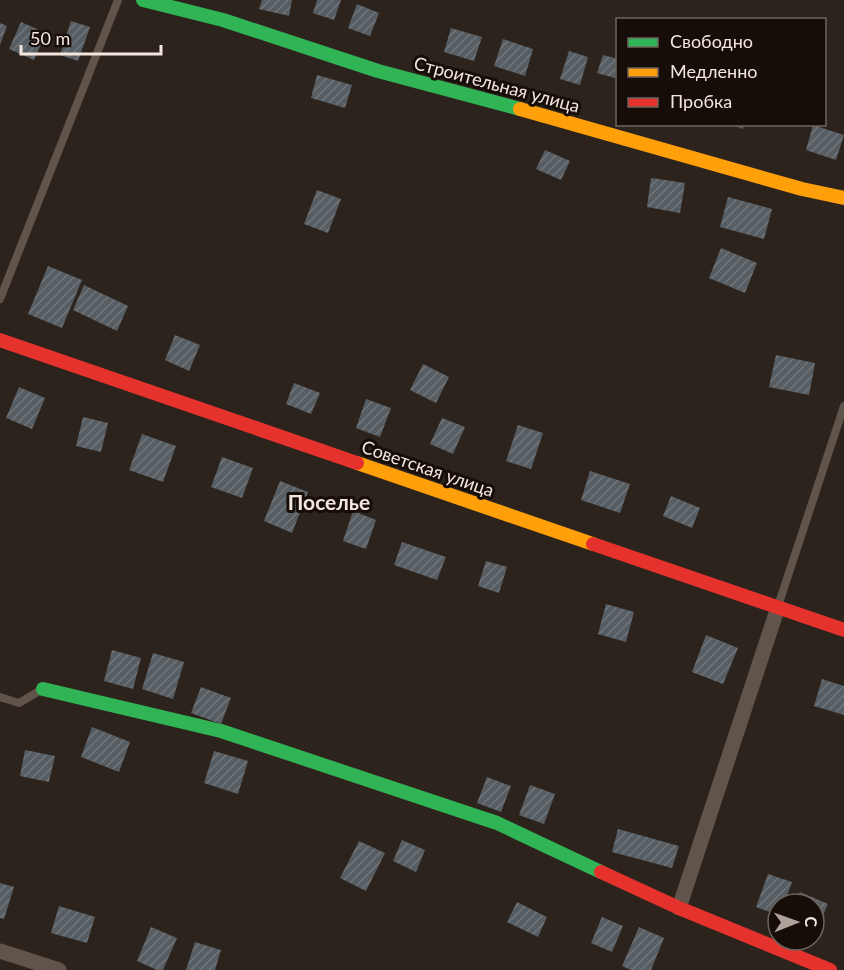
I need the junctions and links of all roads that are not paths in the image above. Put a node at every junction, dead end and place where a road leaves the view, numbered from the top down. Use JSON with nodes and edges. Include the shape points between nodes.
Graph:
{"nodes":[{"id":1,"x":118,"y":0,"type":"edge"},
{"id":2,"x":143,"y":0,"type":"edge"},
{"id":3,"x":844,"y":198,"type":"edge"},
{"id":4,"x":0,"y":299,"type":"edge"},
{"id":5,"x":0,"y":340,"type":"edge"},
{"id":6,"x":844,"y":406,"type":"edge"},
{"id":7,"x":778,"y":607,"type":"junction"},
{"id":8,"x":844,"y":630,"type":"edge"},
{"id":9,"x":42,"y":689,"type":"joint"},
{"id":10,"x":0,"y":697,"type":"edge"},
{"id":11,"x":679,"y":908,"type":"junction"},
{"id":12,"x":0,"y":951,"type":"edge"},
{"id":13,"x":59,"y":970,"type":"edge"},
{"id":14,"x":830,"y":970,"type":"edge"}],
"edges":[{"from":1,"to":4,"type":"lane"},
{"from":2,"to":3,"type":"street","name":"Строительная улица","via":[[223,20],[378,71]]},
{"from":5,"to":7,"type":"street","name":"Советская улица"},
{"from":6,"to":7,"type":"lane"},
{"from":7,"to":8,"type":"street","name":"Советская улица"},
{"from":7,"to":11,"type":"street"},
{"from":9,"to":10,"type":"lane","via":[[19,703]]},
{"from":9,"to":11,"type":"street","via":[[220,731],[497,823]]},
{"from":11,"to":14,"type":"street"},
{"from":12,"to":13,"type":"street"}]}
